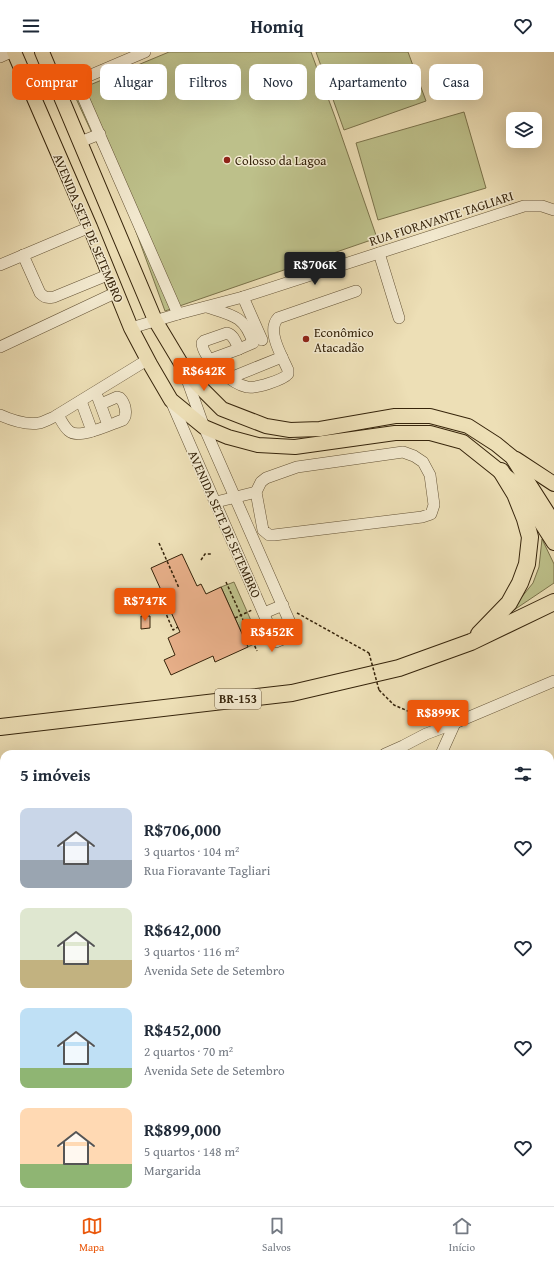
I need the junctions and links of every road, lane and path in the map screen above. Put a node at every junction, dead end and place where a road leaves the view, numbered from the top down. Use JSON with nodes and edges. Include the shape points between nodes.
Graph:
{"nodes":[{"id":1,"x":11,"y":52,"type":"edge"},
{"id":2,"x":14,"y":52,"type":"edge"},
{"id":3,"x":42,"y":52,"type":"edge"},
{"id":4,"x":145,"y":52,"type":"edge"},
{"id":5,"x":0,"y":57,"type":"edge"},
{"id":6,"x":47,"y":64,"type":"edge"},
{"id":7,"x":92,"y":74,"type":"edge"},
{"id":8,"x":63,"y":100,"type":"edge"},
{"id":9,"x":85,"y":100,"type":"edge"},
{"id":10,"x":100,"y":134,"type":"junction"},
{"id":11,"x":80,"y":142,"type":"junction"},
{"id":12,"x":554,"y":210,"type":"edge"},
{"id":13,"x":112,"y":218,"type":"junction"},
{"id":14,"x":90,"y":227,"type":"junction"},
{"id":15,"x":380,"y":253,"type":"junction"},
{"id":16,"x":23,"y":255,"type":"junction"},
{"id":17,"x":0,"y":265,"type":"edge"},
{"id":18,"x":110,"y":274,"type":"junction"},
{"id":19,"x":356,"y":291,"type":"dead end"},
{"id":20,"x":117,"y":292,"type":"junction"},
{"id":21,"x":243,"y":297,"type":"junction"},
{"id":22,"x":206,"y":307,"type":"junction"},
{"id":23,"x":178,"y":314,"type":"junction"},
{"id":24,"x":399,"y":318,"type":"dead end"},
{"id":25,"x":155,"y":320,"type":"junction"},
{"id":26,"x":131,"y":328,"type":"junction"},
{"id":27,"x":274,"y":335,"type":"junction"},
{"id":28,"x":258,"y":341,"type":"junction"},
{"id":29,"x":0,"y":347,"type":"edge"},
{"id":30,"x":239,"y":349,"type":"junction"},
{"id":31,"x":282,"y":357,"type":"junction"},
{"id":32,"x":148,"y":360,"type":"junction"},
{"id":33,"x":209,"y":360,"type":"junction"},
{"id":34,"x":182,"y":365,"type":"junction"},
{"id":35,"x":230,"y":378,"type":"junction"},
{"id":36,"x":96,"y":392,"type":"junction"},
{"id":37,"x":171,"y":400,"type":"junction"},
{"id":38,"x":81,"y":401,"type":"junction"},
{"id":39,"x":101,"y":404,"type":"junction"},
{"id":40,"x":0,"y":415,"type":"edge"},
{"id":41,"x":58,"y":415,"type":"junction"},
{"id":42,"x":108,"y":424,"type":"junction"},
{"id":43,"x":204,"y":427,"type":"junction"},
{"id":44,"x":92,"y":431,"type":"junction"},
{"id":45,"x":512,"y":457,"type":"junction"},
{"id":46,"x":501,"y":471,"type":"junction"},
{"id":47,"x":554,"y":484,"type":"edge"},
{"id":48,"x":256,"y":492,"type":"junction"},
{"id":49,"x":234,"y":496,"type":"junction"},
{"id":50,"x":216,"y":502,"type":"junction"},
{"id":51,"x":554,"y":523,"type":"edge"},
{"id":52,"x":159,"y":543,"type":"dead end"},
{"id":53,"x":554,"y":543,"type":"edge"},
{"id":54,"x":211,"y":554,"type":"dead end"},
{"id":55,"x":201,"y":560,"type":"dead end"},
{"id":56,"x":226,"y":582,"type":"dead end"},
{"id":57,"x":179,"y":588,"type":"dead end"},
{"id":58,"x":554,"y":602,"type":"edge"},
{"id":59,"x":283,"y":605,"type":"junction"},
{"id":60,"x":151,"y":606,"type":"dead end"},
{"id":61,"x":262,"y":610,"type":"junction"},
{"id":62,"x":241,"y":615,"type":"junction"},
{"id":63,"x":235,"y":618,"type":"dead end"},
{"id":64,"x":178,"y":628,"type":"dead end"},
{"id":65,"x":471,"y":642,"type":"junction"},
{"id":66,"x":257,"y":651,"type":"dead end"},
{"id":67,"x":554,"y":681,"type":"edge"},
{"id":68,"x":455,"y":723,"type":"junction"},
{"id":69,"x":0,"y":727,"type":"edge"},
{"id":70,"x":441,"y":728,"type":"junction"},
{"id":71,"x":394,"y":750,"type":"edge"},
{"id":72,"x":443,"y":750,"type":"edge"}],
"edges":[{"from":1,"to":5,"type":"street"},
{"from":2,"to":14,"type":"main road","name":"AVENIDA SETE DE SETEMBRO"},
{"from":3,"to":6,"type":"main road","name":"AVENIDA SETE DE SETEMBRO"},
{"from":4,"to":7,"type":"street"},
{"from":8,"to":11,"type":"main road","name":"AVENIDA SETE DE SETEMBRO"},
{"from":9,"to":10,"type":"street"},
{"from":10,"to":11,"type":"street"},
{"from":10,"to":23,"type":"street"},
{"from":11,"to":13,"type":"main road","name":"AVENIDA SETE DE SETEMBRO"},
{"from":12,"to":15,"type":"street","name":"RUA FIORAVANTE TAGLIARI","via":[[542,206],[524,206]]},
{"from":13,"to":14,"type":"main road"},
{"from":13,"to":25,"type":"main road","name":"AVENIDA SETE DE SETEMBRO"},
{"from":14,"to":16,"type":"street"},
{"from":14,"to":18,"type":"main road","name":"AVENIDA SETE DE SETEMBRO"},
{"from":15,"to":21,"type":"street","name":"RUA FIORAVANTE TAGLIARI"},
{"from":15,"to":24,"type":"street"},
{"from":16,"to":17,"type":"street"},
{"from":16,"to":18,"type":"street","via":[[40,292],[48,298],[54,298]]},
{"from":18,"to":20,"type":"main road","name":"AVENIDA SETE DE SETEMBRO"},
{"from":19,"to":27,"type":"street","via":[[278,318],[273,329]]},
{"from":20,"to":26,"type":"main road","name":"AVENIDA SETE DE SETEMBRO"},
{"from":20,"to":29,"type":"street"},
{"from":21,"to":22,"type":"street","name":"RUA FIORAVANTE TAGLIARI"},
{"from":21,"to":28,"type":"street"},
{"from":22,"to":23,"type":"street","name":"RUA FIORAVANTE TAGLIARI"},
{"from":22,"to":28,"type":"street","via":[[233,315]]},
{"from":23,"to":25,"type":"street","name":"RUA FIORAVANTE TAGLIARI"},
{"from":25,"to":26,"type":"street","name":"RUA FIORAVANTE TAGLIARI"},
{"from":25,"to":34,"type":"main road","name":"AVENIDA SETE DE SETEMBRO"},
{"from":26,"to":32,"type":"main road","name":"AVENIDA SETE DE SETEMBRO"},
{"from":27,"to":28,"type":"street"},
{"from":27,"to":31,"type":"street"},
{"from":28,"to":30,"type":"street"},
{"from":30,"to":33,"type":"street"},
{"from":30,"to":33,"type":"street","via":[[227,333],[204,341],[202,344]]},
{"from":31,"to":35,"type":"street"},
{"from":31,"to":35,"type":"street","via":[[288,370],[284,378],[248,388]]},
{"from":32,"to":36,"type":"street"},
{"from":32,"to":37,"type":"main road","name":"AVENIDA SETE DE SETEMBRO"},
{"from":33,"to":35,"type":"street"},
{"from":34,"to":43,"type":"street","name":"AVENIDA SETE DE SETEMBRO"},
{"from":34,"to":45,"type":"main road","name":"AVENIDA SETE DE SETEMBRO","via":[[222,409],[266,426],[290,430],[320,429],[396,416],[430,416],[468,426]]},
{"from":36,"to":38,"type":"street"},
{"from":36,"to":39,"type":"street"},
{"from":37,"to":43,"type":"main road","name":"AVENIDA SETE DE SETEMBRO"},
{"from":37,"to":50,"type":"street","name":"AVENIDA SETE DE SETEMBRO"},
{"from":38,"to":41,"type":"street"},
{"from":38,"to":44,"type":"street"},
{"from":39,"to":42,"type":"street"},
{"from":39,"to":42,"type":"street","via":[[118,398],[122,400],[126,417]]},
{"from":40,"to":41,"type":"street","via":[[27,423],[39,423]]},
{"from":41,"to":44,"type":"street","via":[[68,431]]},
{"from":42,"to":44,"type":"street"},
{"from":43,"to":46,"type":"main road","name":"AVENIDA SETE DE SETEMBRO","via":[[258,445],[295,446],[395,433],[430,433],[463,442]]},
{"from":43,"to":49,"type":"street","name":"AVENIDA SETE DE SETEMBRO"},
{"from":45,"to":47,"type":"main road","name":"AVENIDA SETE DE SETEMBRO"},
{"from":45,"to":51,"type":"main road","name":"AVENIDA SETE DE SETEMBRO"},
{"from":46,"to":53,"type":"main road","name":"AVENIDA SETE DE SETEMBRO","via":[[524,496]]},
{"from":46,"to":65,"type":"highway","via":[[515,494],[525,519],[530,537],[527,564],[509,603]]},
{"from":48,"to":48,"type":"street","via":[[266,478],[297,467],[403,452],[423,462],[430,475],[434,506],[431,514],[422,517],[269,535],[263,530]]},
{"from":48,"to":49,"type":"street"},
{"from":49,"to":50,"type":"street"},
{"from":49,"to":59,"type":"street","name":"AVENIDA SETE DE SETEMBRO"},
{"from":50,"to":61,"type":"street","name":"AVENIDA SETE DE SETEMBRO"},
{"from":52,"to":57,"type":"path"},
{"from":54,"to":55,"type":"path","via":[[206,554]]},
{"from":56,"to":62,"type":"path"},
{"from":58,"to":65,"type":"highway","number":"BR-153"},
{"from":59,"to":61,"type":"street"},
{"from":59,"to":61,"type":"street","name":"AVENIDA SETE DE SETEMBRO","via":[[295,634],[276,642]]},
{"from":59,"to":70,"type":"path","bridge":true,"via":[[369,653],[379,690],[394,705],[429,719]]},
{"from":60,"to":64,"type":"path","via":[[161,602],[173,630]]},
{"from":61,"to":62,"type":"path"},
{"from":62,"to":63,"type":"path"},
{"from":62,"to":66,"type":"path"},
{"from":65,"to":69,"type":"highway","number":"BR-153","via":[[399,668],[292,693]]},
{"from":67,"to":68,"type":"street"},
{"from":68,"to":70,"type":"street"},
{"from":68,"to":72,"type":"street"},
{"from":70,"to":71,"type":"street"}]}
